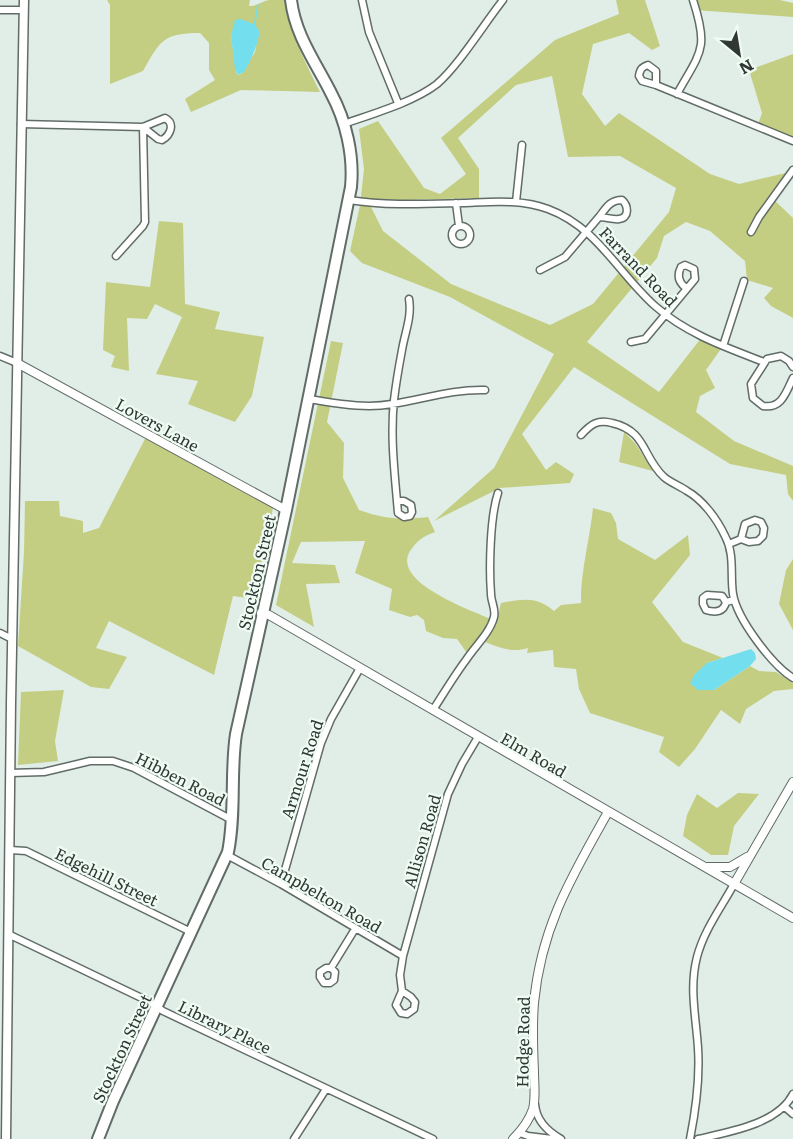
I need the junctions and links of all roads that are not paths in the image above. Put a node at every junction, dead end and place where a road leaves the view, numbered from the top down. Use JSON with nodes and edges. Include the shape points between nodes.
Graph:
{"nodes":[{"id":1,"x":24,"y":0,"type":"edge"},
{"id":2,"x":291,"y":0,"type":"edge"},
{"id":3,"x":362,"y":0,"type":"edge"},
{"id":4,"x":503,"y":0,"type":"edge"},
{"id":5,"x":693,"y":0,"type":"edge"},
{"id":6,"x":0,"y":10,"type":"edge"},
{"id":7,"x":24,"y":10,"type":"junction"},
{"id":8,"x":656,"y":85,"type":"dead end"},
{"id":9,"x":677,"y":94,"type":"junction"},
{"id":10,"x":398,"y":103,"type":"junction"},
{"id":11,"x":21,"y":124,"type":"junction"},
{"id":12,"x":344,"y":124,"type":"junction"},
{"id":13,"x":143,"y":127,"type":"junction"},
{"id":14,"x":793,"y":141,"type":"edge"},
{"id":15,"x":522,"y":145,"type":"dead end"},
{"id":16,"x":793,"y":170,"type":"edge"},
{"id":17,"x":349,"y":200,"type":"junction"},
{"id":18,"x":516,"y":202,"type":"junction"},
{"id":19,"x":456,"y":203,"type":"junction"},
{"id":20,"x":599,"y":217,"type":"junction"},
{"id":21,"x":459,"y":226,"type":"dead end"},
{"id":22,"x":586,"y":231,"type":"junction"},
{"id":23,"x":751,"y":232,"type":"dead end"},
{"id":24,"x":116,"y":256,"type":"dead end"},
{"id":25,"x":540,"y":270,"type":"dead end"},
{"id":26,"x":744,"y":281,"type":"dead end"},
{"id":27,"x":686,"y":288,"type":"dead end"},
{"id":28,"x":409,"y":299,"type":"dead end"},
{"id":29,"x":665,"y":315,"type":"junction"},
{"id":30,"x":631,"y":342,"type":"dead end"},
{"id":31,"x":723,"y":346,"type":"junction"},
{"id":32,"x":0,"y":356,"type":"edge"},
{"id":33,"x":764,"y":362,"type":"junction"},
{"id":34,"x":17,"y":363,"type":"junction"},
{"id":35,"x":793,"y":368,"type":"edge"},
{"id":36,"x":793,"y":378,"type":"edge"},
{"id":37,"x":485,"y":390,"type":"dead end"},
{"id":38,"x":308,"y":399,"type":"junction"},
{"id":39,"x":394,"y":404,"type":"junction"},
{"id":40,"x":581,"y":435,"type":"dead end"},
{"id":41,"x":498,"y":493,"type":"dead end"},
{"id":42,"x":397,"y":501,"type":"dead end"},
{"id":43,"x":286,"y":510,"type":"junction"},
{"id":44,"x":741,"y":539,"type":"dead end"},
{"id":45,"x":729,"y":544,"type":"junction"},
{"id":46,"x":734,"y":600,"type":"junction"},
{"id":47,"x":726,"y":602,"type":"dead end"},
{"id":48,"x":261,"y":613,"type":"junction"},
{"id":49,"x":0,"y":633,"type":"edge"},
{"id":50,"x":12,"y":639,"type":"junction"},
{"id":51,"x":360,"y":668,"type":"junction"},
{"id":52,"x":793,"y":678,"type":"edge"},
{"id":53,"x":433,"y":710,"type":"junction"},
{"id":54,"x":478,"y":737,"type":"junction"},
{"id":55,"x":10,"y":773,"type":"junction"},
{"id":56,"x":793,"y":782,"type":"edge"},
{"id":57,"x":608,"y":812,"type":"junction"},
{"id":58,"x":232,"y":820,"type":"junction"},
{"id":59,"x":10,"y":850,"type":"junction"},
{"id":60,"x":753,"y":852,"type":"junction"},
{"id":61,"x":227,"y":855,"type":"junction"},
{"id":62,"x":705,"y":867,"type":"junction"},
{"id":63,"x":281,"y":884,"type":"junction"},
{"id":64,"x":734,"y":884,"type":"junction"},
{"id":65,"x":793,"y":918,"type":"edge"},
{"id":66,"x":355,"y":929,"type":"junction"},
{"id":67,"x":192,"y":932,"type":"junction"},
{"id":68,"x":8,"y":934,"type":"junction"},
{"id":69,"x":403,"y":957,"type":"junction"},
{"id":70,"x":331,"y":968,"type":"dead end"},
{"id":71,"x":402,"y":991,"type":"dead end"},
{"id":72,"x":156,"y":1006,"type":"junction"},
{"id":73,"x":326,"y":1089,"type":"junction"},
{"id":74,"x":793,"y":1094,"type":"edge"},
{"id":75,"x":535,"y":1100,"type":"junction"},
{"id":76,"x":785,"y":1107,"type":"junction"},
{"id":77,"x":793,"y":1114,"type":"edge"},
{"id":78,"x":3,"y":1116,"type":"edge"},
{"id":79,"x":520,"y":1133,"type":"junction"},
{"id":80,"x":6,"y":1139,"type":"edge"},
{"id":81,"x":98,"y":1139,"type":"edge"},
{"id":82,"x":294,"y":1139,"type":"edge"},
{"id":83,"x":433,"y":1139,"type":"edge"},
{"id":84,"x":513,"y":1139,"type":"edge"},
{"id":85,"x":552,"y":1139,"type":"edge"},
{"id":86,"x":561,"y":1139,"type":"edge"},
{"id":87,"x":690,"y":1139,"type":"edge"},
{"id":88,"x":698,"y":1139,"type":"edge"}],
"edges":[{"from":1,"to":7,"type":"main road"},
{"from":2,"to":12,"type":"highway","name":"Stockton Street","via":[[302,39]]},
{"from":3,"to":10,"type":"street","via":[[369,32]]},
{"from":4,"to":10,"type":"street","via":[[442,79]]},
{"from":5,"to":9,"type":"street","via":[[702,42]]},
{"from":6,"to":7,"type":"street"},
{"from":7,"to":11,"type":"main road"},
{"from":8,"to":9,"type":"street"},
{"from":9,"to":14,"type":"street"},
{"from":10,"to":12,"type":"street"},
{"from":11,"to":13,"type":"street"},
{"from":11,"to":34,"type":"main road"},
{"from":12,"to":17,"type":"highway","name":"Stockton Street","via":[[352,163]]},
{"from":13,"to":13,"type":"street","via":[[163,118],[171,125],[162,140]]},
{"from":13,"to":24,"type":"street","via":[[145,222]]},
{"from":15,"to":18,"type":"street"},
{"from":16,"to":23,"type":"street"},
{"from":17,"to":19,"type":"street","name":"Farrand Road","via":[[383,204]]},
{"from":17,"to":38,"type":"highway","name":"Stockton Street"},
{"from":18,"to":19,"type":"street","name":"Farrand Road"},
{"from":18,"to":22,"type":"street","name":"Farrand Road","via":[[550,210]]},
{"from":19,"to":21,"type":"street"},
{"from":20,"to":20,"type":"street","via":[[625,217],[626,204],[622,200],[609,203]]},
{"from":20,"to":22,"type":"street"},
{"from":22,"to":25,"type":"street","via":[[565,257]]},
{"from":22,"to":29,"type":"street","name":"Farrand Road"},
{"from":26,"to":31,"type":"street"},
{"from":27,"to":29,"type":"street"},
{"from":28,"to":39,"type":"street","via":[[411,312]]},
{"from":29,"to":30,"type":"street","via":[[645,339]]},
{"from":29,"to":31,"type":"street","name":"Farrand Road"},
{"from":31,"to":33,"type":"street","name":"Farrand Road"},
{"from":32,"to":34,"type":"street"},
{"from":33,"to":35,"type":"street","name":"Farrand Road","via":[[781,356]]},
{"from":33,"to":36,"type":"street","via":[[751,389],[759,405],[768,407],[780,402]]},
{"from":34,"to":43,"type":"street","name":"Lovers Lane"},
{"from":34,"to":50,"type":"main road"},
{"from":37,"to":39,"type":"street","via":[[457,391]]},
{"from":38,"to":39,"type":"street","via":[[354,405]]},
{"from":38,"to":43,"type":"highway","name":"Stockton Street"},
{"from":39,"to":42,"type":"street"},
{"from":40,"to":45,"type":"street","via":[[598,421],[623,426],[634,433],[659,472],[703,503]]},
{"from":41,"to":53,"type":"street","via":[[492,524],[494,616]]},
{"from":43,"to":48,"type":"highway","name":"Stockton Street"},
{"from":44,"to":45,"type":"street"},
{"from":45,"to":46,"type":"street"},
{"from":46,"to":47,"type":"street"},
{"from":46,"to":52,"type":"street","via":[[769,658]]},
{"from":48,"to":51,"type":"street","name":"Elm Road"},
{"from":48,"to":58,"type":"highway","name":"Stockton Street","via":[[233,748]]},
{"from":49,"to":50,"type":"street"},
{"from":50,"to":55,"type":"main road"},
{"from":51,"to":53,"type":"street","name":"Elm Road"},
{"from":51,"to":63,"type":"street","name":"Armour Road","via":[[323,737]]},
{"from":53,"to":54,"type":"street","name":"Elm Road"},
{"from":54,"to":57,"type":"street","name":"Elm Road"},
{"from":54,"to":69,"type":"street","name":"Allison Road","via":[[448,794]]},
{"from":55,"to":58,"type":"street","name":"Hibben Road","via":[[113,761],[134,768]]},
{"from":55,"to":59,"type":"main road"},
{"from":56,"to":60,"type":"street"},
{"from":57,"to":62,"type":"street","name":"Elm Road"},
{"from":57,"to":75,"type":"street","name":"Hodge Road","via":[[567,884],[544,949],[533,1021]]},
{"from":58,"to":61,"type":"highway","name":"Stockton Street"},
{"from":59,"to":67,"type":"street","name":"Edgehill Street","via":[[26,851]]},
{"from":59,"to":68,"type":"main road"},
{"from":60,"to":62,"type":"street","via":[[734,866]]},
{"from":60,"to":64,"type":"street"},
{"from":61,"to":63,"type":"street","name":"Campbelton Road"},
{"from":61,"to":67,"type":"highway","name":"Stockton Street"},
{"from":62,"to":64,"type":"street","name":"Elm Road"},
{"from":63,"to":66,"type":"street","name":"Campbelton Road"},
{"from":64,"to":65,"type":"street","name":"Elm Road"},
{"from":64,"to":87,"type":"street","via":[[707,929],[694,969],[698,1075]]},
{"from":66,"to":69,"type":"street","name":"Campbelton Road"},
{"from":66,"to":70,"type":"street"},
{"from":67,"to":72,"type":"highway","name":"Stockton Street"},
{"from":68,"to":72,"type":"street","name":"Library Place"},
{"from":68,"to":78,"type":"main road"},
{"from":69,"to":71,"type":"street","name":"Allison Road"},
{"from":72,"to":73,"type":"street","name":"Library Place"},
{"from":72,"to":81,"type":"highway","name":"Stockton Street"},
{"from":73,"to":82,"type":"street"},
{"from":73,"to":83,"type":"street","name":"Library Place"},
{"from":74,"to":76,"type":"street"},
{"from":75,"to":79,"type":"street","name":"Hodge Road"},
{"from":75,"to":86,"type":"street","via":[[540,1122]]},
{"from":76,"to":77,"type":"street"},
{"from":76,"to":88,"type":"street","via":[[755,1123]]},
{"from":78,"to":80,"type":"main road"},
{"from":79,"to":84,"type":"street","name":"Hodge Road"},
{"from":79,"to":85,"type":"street"}]}
